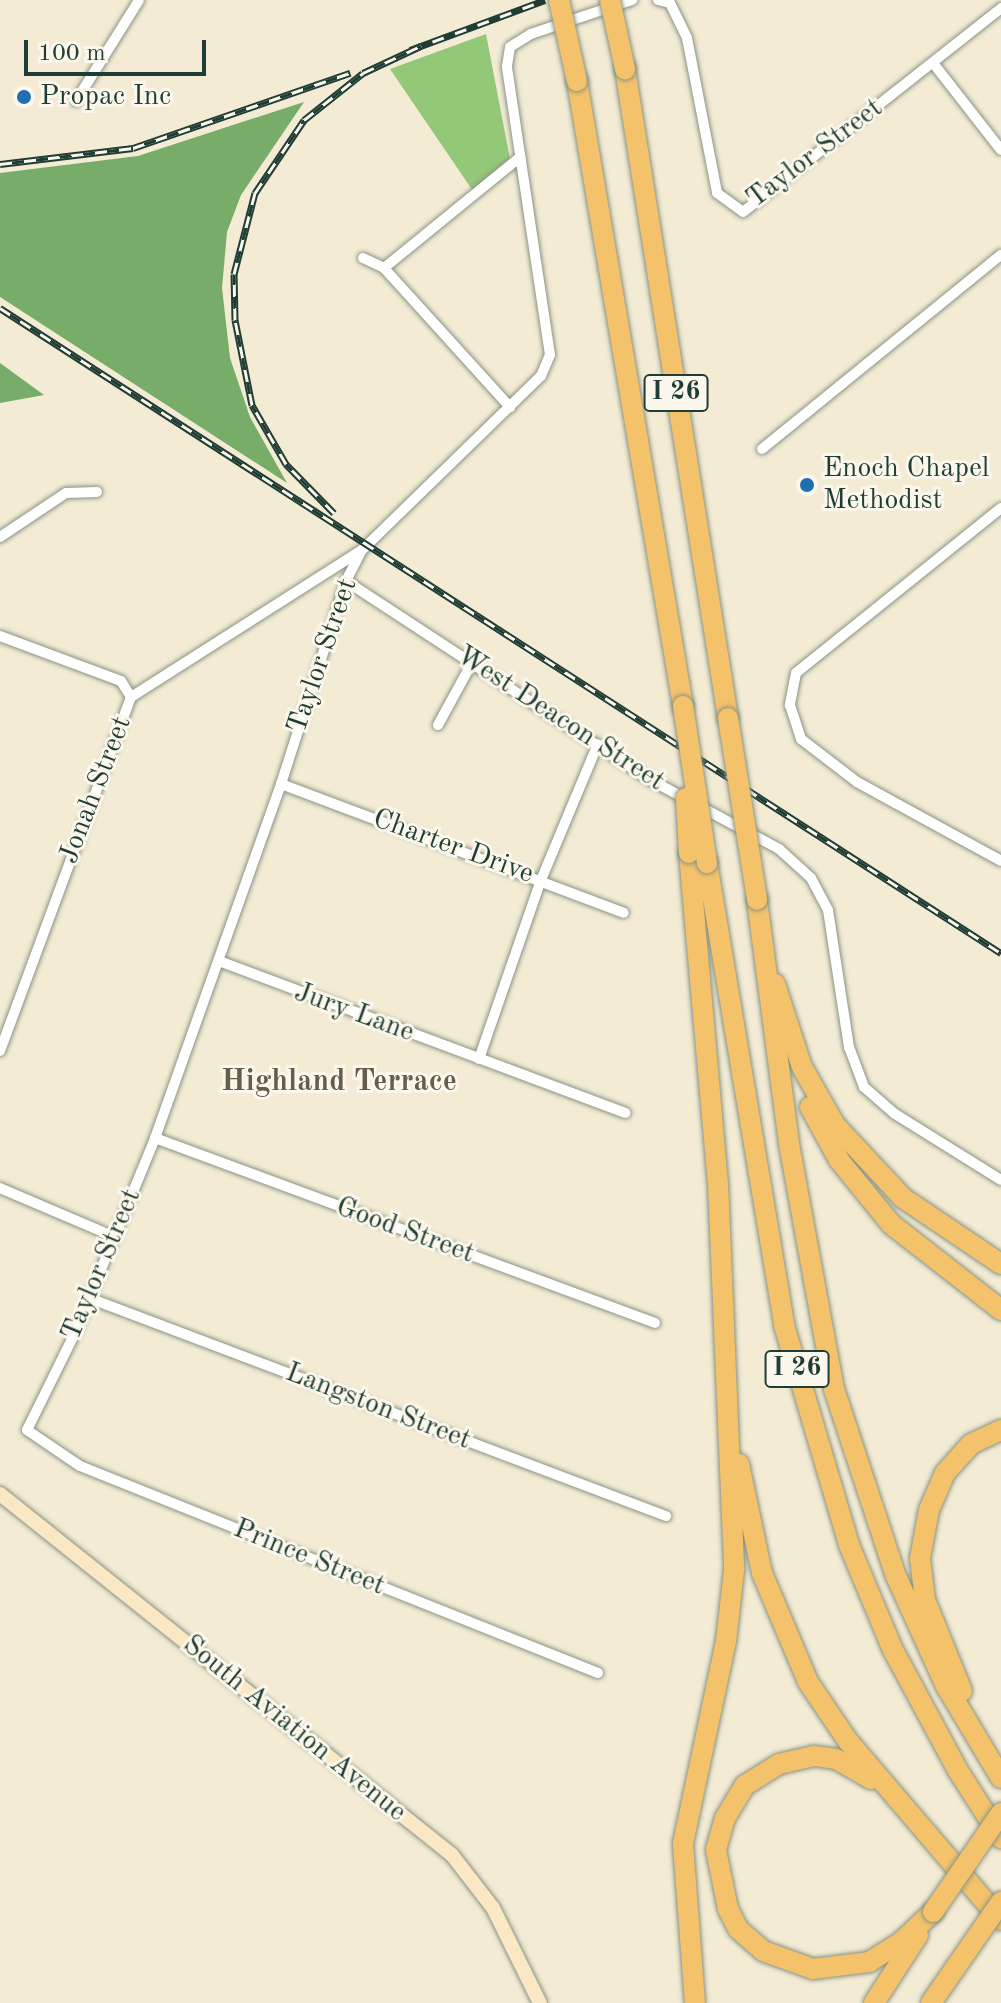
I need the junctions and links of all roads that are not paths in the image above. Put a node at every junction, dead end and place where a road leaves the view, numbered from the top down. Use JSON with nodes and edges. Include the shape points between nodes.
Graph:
{"nodes":[{"id":1,"x":139,"y":0,"type":"edge"},
{"id":2,"x":559,"y":0,"type":"edge"},
{"id":3,"x":610,"y":0,"type":"edge"},
{"id":4,"x":632,"y":0,"type":"edge"},
{"id":5,"x":658,"y":0,"type":"edge"},
{"id":6,"x":1001,"y":8,"type":"edge"},
{"id":7,"x":933,"y":63,"type":"junction"},
{"id":8,"x":76,"y":101,"type":"dead end"},
{"id":9,"x":1001,"y":150,"type":"edge"},
{"id":10,"x":520,"y":157,"type":"junction"},
{"id":11,"x":1001,"y":255,"type":"edge"},
{"id":12,"x":363,"y":258,"type":"dead end"},
{"id":13,"x":384,"y":268,"type":"junction"},
{"id":14,"x":510,"y":407,"type":"junction"},
{"id":15,"x":762,"y":449,"type":"dead end"},
{"id":16,"x":97,"y":492,"type":"dead end"},
{"id":17,"x":1001,"y":508,"type":"edge"},
{"id":18,"x":0,"y":537,"type":"edge"},
{"id":19,"x":362,"y":550,"type":"junction"},
{"id":20,"x":346,"y":581,"type":"junction"},
{"id":21,"x":0,"y":636,"type":"edge"},
{"id":22,"x":472,"y":663,"type":"junction"},
{"id":23,"x":131,"y":697,"type":"junction"},
{"id":24,"x":683,"y":706,"type":"junction"},
{"id":25,"x":438,"y":725,"type":"dead end"},
{"id":26,"x":598,"y":744,"type":"junction"},
{"id":27,"x":281,"y":784,"type":"junction"},
{"id":28,"x":1001,"y":861,"type":"edge"},
{"id":29,"x":541,"y":880,"type":"junction"},
{"id":30,"x":624,"y":913,"type":"dead end"},
{"id":31,"x":765,"y":953,"type":"junction"},
{"id":32,"x":219,"y":961,"type":"junction"},
{"id":33,"x":781,"y":1004,"type":"junction"},
{"id":34,"x":0,"y":1051,"type":"edge"},
{"id":35,"x":479,"y":1059,"type":"junction"},
{"id":36,"x":625,"y":1113,"type":"dead end"},
{"id":37,"x":155,"y":1138,"type":"junction"},
{"id":38,"x":1001,"y":1180,"type":"edge"},
{"id":39,"x":0,"y":1188,"type":"edge"},
{"id":40,"x":115,"y":1237,"type":"junction"},
{"id":41,"x":1001,"y":1264,"type":"edge"},
{"id":42,"x":89,"y":1298,"type":"junction"},
{"id":43,"x":1001,"y":1310,"type":"edge"},
{"id":44,"x":655,"y":1323,"type":"dead end"},
{"id":45,"x":723,"y":1353,"type":"junction"},
{"id":46,"x":27,"y":1430,"type":"joint"},
{"id":47,"x":1001,"y":1430,"type":"edge"},
{"id":48,"x":0,"y":1494,"type":"edge"},
{"id":49,"x":666,"y":1516,"type":"dead end"},
{"id":50,"x":598,"y":1673,"type":"dead end"},
{"id":51,"x":989,"y":1758,"type":"junction"},
{"id":52,"x":1001,"y":1778,"type":"edge"},
{"id":53,"x":904,"y":1808,"type":"junction"},
{"id":54,"x":1001,"y":1813,"type":"edge"},
{"id":55,"x":1001,"y":1838,"type":"edge"},
{"id":56,"x":1001,"y":1902,"type":"edge"},
{"id":57,"x":933,"y":1912,"type":"junction"},
{"id":58,"x":1001,"y":1920,"type":"edge"},
{"id":59,"x":976,"y":1938,"type":"junction"},
{"id":60,"x":540,"y":2003,"type":"edge"},
{"id":61,"x":695,"y":2003,"type":"edge"},
{"id":62,"x":874,"y":2003,"type":"edge"},
{"id":63,"x":931,"y":2003,"type":"edge"},
{"id":64,"x":942,"y":2003,"type":"edge"}],
"edges":[{"from":1,"to":8,"type":"street"},
{"from":2,"to":24,"type":"highway","number":"I 26","bridge":true},
{"from":3,"to":31,"type":"highway","number":"I 26","bridge":true},
{"from":4,"to":10,"type":"street","name":"Taylor Street","via":[[531,34],[510,47],[507,66]]},
{"from":5,"to":7,"type":"street","name":"Taylor Street","via":[[670,3],[687,38],[717,193],[743,212]]},
{"from":6,"to":7,"type":"street","name":"Taylor Street"},
{"from":7,"to":9,"type":"street"},
{"from":10,"to":13,"type":"street"},
{"from":10,"to":14,"type":"street","name":"Taylor Street","via":[[550,355],[541,376]]},
{"from":11,"to":15,"type":"street"},
{"from":12,"to":13,"type":"street"},
{"from":13,"to":14,"type":"street"},
{"from":14,"to":19,"type":"street","name":"Taylor Street"},
{"from":16,"to":18,"type":"street","via":[[66,493]]},
{"from":17,"to":28,"type":"street","via":[[796,673],[790,705],[801,739],[883,798]]},
{"from":19,"to":20,"type":"street","name":"Taylor Street"},
{"from":19,"to":23,"type":"street","name":"Jonah Street"},
{"from":20,"to":22,"type":"street","name":"West Deacon Street"},
{"from":20,"to":27,"type":"street","name":"Taylor Street"},
{"from":21,"to":23,"type":"street","via":[[121,681]]},
{"from":22,"to":25,"type":"street"},
{"from":22,"to":26,"type":"street","name":"West Deacon Street"},
{"from":23,"to":34,"type":"street","name":"Jonah Street"},
{"from":24,"to":45,"type":"highway","bridge":true,"via":[[689,853],[718,1183]]},
{"from":24,"to":55,"type":"highway","number":"I 26","bridge":true,"via":[[784,1325],[849,1545],[893,1650]]},
{"from":26,"to":29,"type":"street"},
{"from":26,"to":38,"type":"street","name":"West Deacon Street","via":[[645,777],[779,849],[811,878],[828,910],[849,1047],[864,1087],[893,1113]]},
{"from":27,"to":29,"type":"street","name":"Charter Drive"},
{"from":27,"to":32,"type":"street","name":"Taylor Street"},
{"from":29,"to":30,"type":"street","name":"Charter Drive"},
{"from":29,"to":35,"type":"street"},
{"from":31,"to":33,"type":"highway"},
{"from":31,"to":51,"type":"highway","number":"I 26","via":[[789,1144],[834,1389],[896,1576],[946,1686]]},
{"from":32,"to":35,"type":"street","name":"Jury Lane"},
{"from":32,"to":37,"type":"street","name":"Taylor Street"},
{"from":33,"to":41,"type":"highway","via":[[817,1100],[861,1157],[903,1198]]},
{"from":33,"to":43,"type":"highway","via":[[800,1085],[839,1160],[913,1244]]},
{"from":35,"to":36,"type":"street","name":"Jury Lane"},
{"from":37,"to":40,"type":"street","name":"Taylor Street"},
{"from":37,"to":44,"type":"street","name":"Good Street"},
{"from":39,"to":40,"type":"street"},
{"from":40,"to":42,"type":"street","name":"Taylor Street"},
{"from":42,"to":46,"type":"street","name":"Taylor Street"},
{"from":42,"to":49,"type":"street","name":"Langston Street"},
{"from":45,"to":53,"type":"highway","via":[[753,1542],[785,1636],[831,1717]]},
{"from":45,"to":61,"type":"highway","via":[[734,1570],[726,1641],[683,1844]]},
{"from":46,"to":50,"type":"street","name":"Prince Street","via":[[80,1466]]},
{"from":47,"to":51,"type":"highway","via":[[971,1444],[945,1473],[929,1510],[920,1558],[925,1600]]},
{"from":48,"to":60,"type":"street","name":"South Aviation Avenue","via":[[452,1855],[493,1908]]},
{"from":51,"to":52,"type":"highway","number":"I 26"},
{"from":53,"to":57,"type":"highway","via":[[854,1766],[836,1759],[797,1757],[745,1785],[725,1818],[716,1850],[722,1895],[738,1929],[778,1960],[832,1969],[886,1953]]},
{"from":53,"to":58,"type":"highway"},
{"from":54,"to":57,"type":"highway","bridge":true},
{"from":56,"to":59,"type":"highway","bridge":true},
{"from":57,"to":62,"type":"highway"},
{"from":59,"to":63,"type":"highway","bridge":true},
{"from":59,"to":64,"type":"highway","bridge":true}]}
